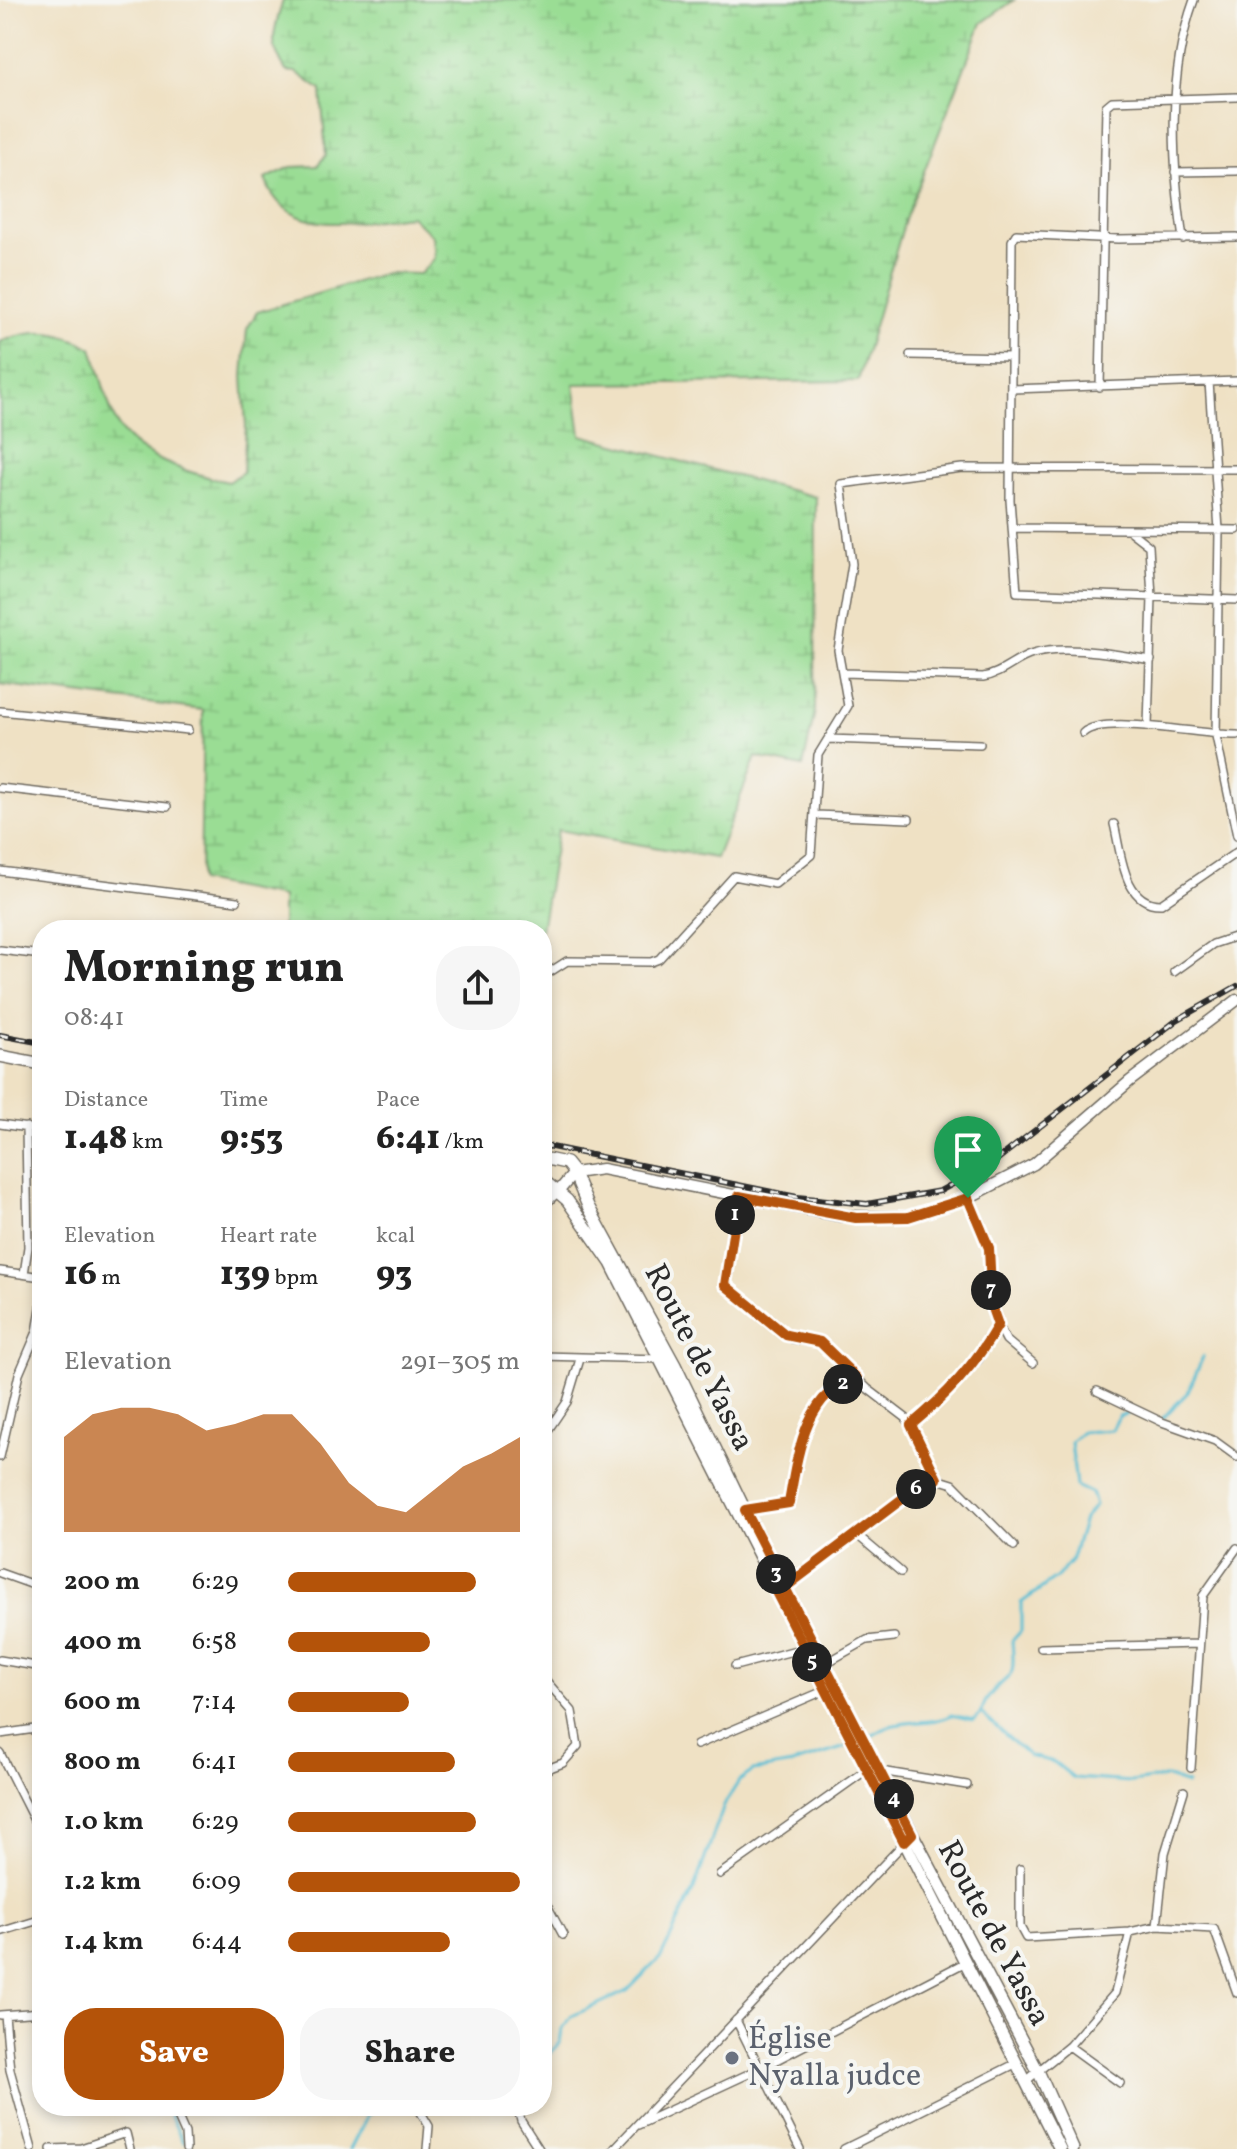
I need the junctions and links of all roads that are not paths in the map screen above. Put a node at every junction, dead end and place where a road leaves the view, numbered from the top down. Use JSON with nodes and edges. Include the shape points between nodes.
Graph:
{"nodes":[{"id":1,"x":1194,"y":0,"type":"edge"},
{"id":2,"x":1237,"y":97,"type":"edge"},
{"id":3,"x":1178,"y":99,"type":"junction"},
{"id":4,"x":1237,"y":171,"type":"edge"},
{"id":5,"x":1175,"y":172,"type":"junction"},
{"id":6,"x":1103,"y":236,"type":"junction"},
{"id":7,"x":1237,"y":237,"type":"edge"},
{"id":8,"x":1183,"y":239,"type":"junction"},
{"id":9,"x":910,"y":355,"type":"dead end"},
{"id":10,"x":1011,"y":357,"type":"junction"},
{"id":11,"x":1237,"y":381,"type":"edge"},
{"id":12,"x":1209,"y":382,"type":"junction"},
{"id":13,"x":1100,"y":387,"type":"junction"},
{"id":14,"x":1012,"y":389,"type":"junction"},
{"id":15,"x":1012,"y":468,"type":"junction"},
{"id":16,"x":1216,"y":469,"type":"junction"},
{"id":17,"x":1237,"y":469,"type":"edge"},
{"id":18,"x":1013,"y":528,"type":"junction"},
{"id":19,"x":1129,"y":530,"type":"junction"},
{"id":20,"x":1219,"y":530,"type":"junction"},
{"id":21,"x":1237,"y":530,"type":"edge"},
{"id":22,"x":1152,"y":597,"type":"junction"},
{"id":23,"x":1237,"y":600,"type":"edge"},
{"id":24,"x":1217,"y":601,"type":"junction"},
{"id":25,"x":1151,"y":660,"type":"junction"},
{"id":26,"x":843,"y":673,"type":"junction"},
{"id":27,"x":0,"y":711,"type":"edge"},
{"id":28,"x":1148,"y":726,"type":"junction"},
{"id":29,"x":188,"y":730,"type":"dead end"},
{"id":30,"x":1083,"y":733,"type":"dead end"},
{"id":31,"x":1237,"y":735,"type":"edge"},
{"id":32,"x":1216,"y":736,"type":"junction"},
{"id":33,"x":828,"y":739,"type":"junction"},
{"id":34,"x":980,"y":744,"type":"dead end"},
{"id":35,"x":0,"y":788,"type":"edge"},
{"id":36,"x":167,"y":807,"type":"dead end"},
{"id":37,"x":816,"y":815,"type":"junction"},
{"id":38,"x":909,"y":819,"type":"dead end"},
{"id":39,"x":1114,"y":824,"type":"dead end"},
{"id":40,"x":1237,"y":836,"type":"edge"},
{"id":41,"x":1237,"y":852,"type":"edge"},
{"id":42,"x":0,"y":871,"type":"edge"},
{"id":43,"x":237,"y":901,"type":"dead end"},
{"id":44,"x":1237,"y":936,"type":"edge"},
{"id":45,"x":0,"y":950,"type":"edge"},
{"id":46,"x":32,"y":954,"type":"edge"},
{"id":47,"x":552,"y":971,"type":"edge"},
{"id":48,"x":1174,"y":972,"type":"dead end"},
{"id":49,"x":1237,"y":1000,"type":"edge"},
{"id":50,"x":0,"y":1056,"type":"edge"},
{"id":51,"x":32,"y":1062,"type":"edge"},
{"id":52,"x":0,"y":1124,"type":"edge"},
{"id":53,"x":26,"y":1127,"type":"junction"},
{"id":54,"x":32,"y":1128,"type":"edge"},
{"id":55,"x":552,"y":1160,"type":"edge"},
{"id":56,"x":574,"y":1173,"type":"junction"},
{"id":57,"x":552,"y":1187,"type":"edge"},
{"id":58,"x":558,"y":1192,"type":"junction"},
{"id":59,"x":739,"y":1196,"type":"junction"},
{"id":60,"x":552,"y":1198,"type":"edge"},
{"id":61,"x":968,"y":1198,"type":"junction"},
{"id":62,"x":599,"y":1232,"type":"junction"},
{"id":63,"x":0,"y":1271,"type":"edge"},
{"id":64,"x":24,"y":1274,"type":"junction"},
{"id":65,"x":32,"y":1275,"type":"edge"},
{"id":66,"x":998,"y":1325,"type":"junction"},
{"id":67,"x":32,"y":1344,"type":"edge"},
{"id":68,"x":552,"y":1357,"type":"edge"},
{"id":69,"x":666,"y":1357,"type":"junction"},
{"id":70,"x":580,"y":1359,"type":"junction"},
{"id":71,"x":1033,"y":1363,"type":"dead end"},
{"id":72,"x":857,"y":1378,"type":"junction"},
{"id":73,"x":1097,"y":1391,"type":"dead end"},
{"id":74,"x":552,"y":1424,"type":"edge"},
{"id":75,"x":911,"y":1425,"type":"junction"},
{"id":76,"x":0,"y":1457,"type":"edge"},
{"id":77,"x":1237,"y":1457,"type":"edge"},
{"id":78,"x":937,"y":1479,"type":"junction"},
{"id":79,"x":745,"y":1510,"type":"junction"},
{"id":80,"x":856,"y":1534,"type":"junction"},
{"id":81,"x":1014,"y":1546,"type":"dead end"},
{"id":82,"x":1237,"y":1548,"type":"edge"},
{"id":83,"x":901,"y":1572,"type":"dead end"},
{"id":84,"x":0,"y":1573,"type":"edge"},
{"id":85,"x":32,"y":1584,"type":"edge"},
{"id":86,"x":780,"y":1590,"type":"junction"},
{"id":87,"x":894,"y":1637,"type":"dead end"},
{"id":88,"x":1198,"y":1644,"type":"junction"},
{"id":89,"x":804,"y":1648,"type":"junction"},
{"id":90,"x":1041,"y":1648,"type":"dead end"},
{"id":91,"x":0,"y":1660,"type":"edge"},
{"id":92,"x":32,"y":1665,"type":"edge"},
{"id":93,"x":735,"y":1666,"type":"dead end"},
{"id":94,"x":820,"y":1667,"type":"junction"},
{"id":95,"x":552,"y":1688,"type":"edge"},
{"id":96,"x":826,"y":1690,"type":"junction"},
{"id":97,"x":32,"y":1729,"type":"edge"},
{"id":98,"x":0,"y":1734,"type":"edge"},
{"id":99,"x":697,"y":1745,"type":"dead end"},
{"id":100,"x":0,"y":1753,"type":"edge"},
{"id":101,"x":552,"y":1767,"type":"edge"},
{"id":102,"x":1191,"y":1768,"type":"dead end"},
{"id":103,"x":866,"y":1769,"type":"junction"},
{"id":104,"x":880,"y":1771,"type":"junction"},
{"id":105,"x":967,"y":1785,"type":"dead end"},
{"id":106,"x":1184,"y":1791,"type":"dead end"},
{"id":107,"x":32,"y":1819,"type":"edge"},
{"id":108,"x":908,"y":1838,"type":"junction"},
{"id":109,"x":1020,"y":1869,"type":"dead end"},
{"id":110,"x":720,"y":1874,"type":"dead end"},
{"id":111,"x":552,"y":1915,"type":"edge"},
{"id":112,"x":32,"y":1922,"type":"edge"},
{"id":113,"x":1157,"y":1926,"type":"junction"},
{"id":114,"x":0,"y":1932,"type":"edge"},
{"id":115,"x":1130,"y":1932,"type":"junction"},
{"id":116,"x":563,"y":1935,"type":"dead end"},
{"id":117,"x":966,"y":1962,"type":"junction"},
{"id":118,"x":1237,"y":1993,"type":"edge"},
{"id":119,"x":32,"y":2013,"type":"edge"},
{"id":120,"x":2,"y":2015,"type":"edge"},
{"id":121,"x":736,"y":2020,"type":"junction"},
{"id":122,"x":1069,"y":2046,"type":"junction"},
{"id":123,"x":1017,"y":2063,"type":"junction"},
{"id":124,"x":759,"y":2069,"type":"junction"},
{"id":125,"x":1039,"y":2073,"type":"junction"},
{"id":126,"x":1026,"y":2081,"type":"junction"},
{"id":127,"x":1120,"y":2083,"type":"dead end"},
{"id":128,"x":177,"y":2116,"type":"edge"},
{"id":129,"x":423,"y":2116,"type":"edge"},
{"id":130,"x":520,"y":2116,"type":"edge"},
{"id":131,"x":635,"y":2127,"type":"junction"},
{"id":132,"x":32,"y":2149,"type":"edge"},
{"id":133,"x":51,"y":2149,"type":"edge"},
{"id":134,"x":130,"y":2149,"type":"edge"},
{"id":135,"x":186,"y":2149,"type":"edge"},
{"id":136,"x":427,"y":2149,"type":"edge"},
{"id":137,"x":539,"y":2149,"type":"edge"},
{"id":138,"x":614,"y":2149,"type":"edge"},
{"id":139,"x":800,"y":2149,"type":"edge"},
{"id":140,"x":844,"y":2149,"type":"edge"},
{"id":141,"x":1060,"y":2149,"type":"edge"},
{"id":142,"x":1073,"y":2149,"type":"edge"}],
"edges":[{"from":1,"to":3,"type":"street","via":[[1179,44]]},
{"from":2,"to":3,"type":"street"},
{"from":3,"to":5,"type":"street"},
{"from":3,"to":6,"type":"street","via":[[1112,101],[1106,106]]},
{"from":4,"to":5,"type":"street"},
{"from":5,"to":8,"type":"street"},
{"from":6,"to":8,"type":"street"},
{"from":6,"to":10,"type":"street","via":[[1016,234]]},
{"from":6,"to":13,"type":"street"},
{"from":7,"to":8,"type":"street"},
{"from":9,"to":10,"type":"street"},
{"from":10,"to":14,"type":"street"},
{"from":11,"to":12,"type":"street"},
{"from":12,"to":13,"type":"street"},
{"from":12,"to":16,"type":"street"},
{"from":13,"to":14,"type":"street"},
{"from":14,"to":15,"type":"street"},
{"from":15,"to":16,"type":"street"},
{"from":15,"to":18,"type":"street"},
{"from":15,"to":26,"type":"street","via":[[962,468],[841,484],[852,548],[838,642]]},
{"from":16,"to":17,"type":"street"},
{"from":16,"to":20,"type":"street"},
{"from":18,"to":19,"type":"street"},
{"from":18,"to":22,"type":"street","via":[[1017,592]]},
{"from":19,"to":20,"type":"street"},
{"from":19,"to":22,"type":"street","via":[[1149,546]]},
{"from":20,"to":21,"type":"street"},
{"from":20,"to":24,"type":"street"},
{"from":22,"to":24,"type":"street"},
{"from":22,"to":25,"type":"street"},
{"from":23,"to":24,"type":"street"},
{"from":24,"to":32,"type":"street"},
{"from":25,"to":26,"type":"street","via":[[1098,652],[1039,653],[998,675],[983,677]]},
{"from":25,"to":28,"type":"street"},
{"from":26,"to":33,"type":"street","via":[[847,713]]},
{"from":27,"to":29,"type":"street"},
{"from":28,"to":30,"type":"street","via":[[1095,726]]},
{"from":28,"to":32,"type":"street"},
{"from":31,"to":32,"type":"street"},
{"from":32,"to":40,"type":"street"},
{"from":33,"to":34,"type":"street"},
{"from":33,"to":37,"type":"street","via":[[817,760]]},
{"from":35,"to":36,"type":"street"},
{"from":37,"to":38,"type":"street"},
{"from":37,"to":47,"type":"street","via":[[811,855],[775,884],[734,876],[659,959],[567,961]]},
{"from":39,"to":41,"type":"street","via":[[1129,883],[1152,904],[1161,904]]},
{"from":42,"to":43,"type":"street"},
{"from":44,"to":48,"type":"street","via":[[1213,944]]},
{"from":45,"to":46,"type":"street"},
{"from":49,"to":61,"type":"street","via":[[1130,1081],[1048,1154]]},
{"from":50,"to":51,"type":"main road"},
{"from":52,"to":53,"type":"street"},
{"from":53,"to":54,"type":"street"},
{"from":53,"to":64,"type":"street"},
{"from":55,"to":56,"type":"main road","via":[[566,1163]]},
{"from":56,"to":58,"type":"street"},
{"from":56,"to":59,"type":"street","via":[[602,1169]]},
{"from":56,"to":62,"type":"main road"},
{"from":57,"to":58,"type":"main road"},
{"from":58,"to":60,"type":"street"},
{"from":58,"to":62,"type":"main road"},
{"from":59,"to":61,"type":"street","via":[[856,1218],[908,1217]]},
{"from":59,"to":72,"type":"street","via":[[726,1288],[793,1339],[820,1342]]},
{"from":61,"to":66,"type":"street","via":[[989,1248]]},
{"from":62,"to":69,"type":"main road","name":"Route de Yassa"},
{"from":63,"to":64,"type":"street"},
{"from":64,"to":65,"type":"street"},
{"from":66,"to":71,"type":"street","via":[[1006,1340]]},
{"from":66,"to":75,"type":"street","via":[[962,1379]]},
{"from":67,"to":76,"type":"street","via":[[19,1374]]},
{"from":68,"to":70,"type":"street"},
{"from":69,"to":70,"type":"street"},
{"from":69,"to":79,"type":"main road","name":"Route de Yassa"},
{"from":69,"to":86,"type":"main road","name":"Route de Yassa"},
{"from":70,"to":74,"type":"street","via":[[567,1402]]},
{"from":72,"to":75,"type":"street"},
{"from":72,"to":79,"type":"street","via":[[828,1393],[812,1416],[799,1446],[789,1503]]},
{"from":73,"to":77,"type":"street","via":[[1215,1441]]},
{"from":75,"to":78,"type":"street"},
{"from":78,"to":80,"type":"street","via":[[918,1487]]},
{"from":78,"to":81,"type":"street","via":[[953,1484]]},
{"from":79,"to":86,"type":"main road","name":"Route de Yassa"},
{"from":80,"to":83,"type":"street"},
{"from":80,"to":86,"type":"street"},
{"from":82,"to":88,"type":"street","via":[[1203,1596]]},
{"from":84,"to":85,"type":"street"},
{"from":86,"to":89,"type":"main road","name":"Route de Yassa"},
{"from":86,"to":94,"type":"main road","name":"Route de Yassa"},
{"from":87,"to":94,"type":"street","via":[[867,1640]]},
{"from":88,"to":90,"type":"street"},
{"from":88,"to":102,"type":"street"},
{"from":89,"to":93,"type":"street"},
{"from":89,"to":94,"type":"main road","name":"Route de Yassa"},
{"from":91,"to":92,"type":"street"},
{"from":94,"to":96,"type":"main road","name":"Route de Yassa"},
{"from":94,"to":104,"type":"main road","name":"Route de Yassa"},
{"from":95,"to":101,"type":"street","via":[[572,1711],[578,1746]]},
{"from":96,"to":99,"type":"street"},
{"from":96,"to":103,"type":"main road","name":"Route de Yassa"},
{"from":97,"to":98,"type":"street"},
{"from":100,"to":107,"type":"street"},
{"from":103,"to":104,"type":"street"},
{"from":103,"to":108,"type":"main road","name":"Route de Yassa"},
{"from":103,"to":110,"type":"street"},
{"from":104,"to":105,"type":"street"},
{"from":104,"to":108,"type":"main road","name":"Route de Yassa"},
{"from":106,"to":113,"type":"street","via":[[1165,1853]]},
{"from":108,"to":117,"type":"main road","name":"Route de Yassa"},
{"from":108,"to":121,"type":"street"},
{"from":108,"to":125,"type":"main road","name":"Route de Yassa"},
{"from":109,"to":115,"type":"street","via":[[1020,1927],[1026,1938]]},
{"from":111,"to":116,"type":"street"},
{"from":112,"to":114,"type":"street"},
{"from":113,"to":115,"type":"street"},
{"from":113,"to":118,"type":"street","via":[[1214,1929]]},
{"from":115,"to":122,"type":"street","via":[[1115,1993]]},
{"from":117,"to":123,"type":"main road","name":"Route de Yassa"},
{"from":117,"to":124,"type":"street"},
{"from":119,"to":120,"type":"street"},
{"from":120,"to":132,"type":"street","via":[[10,2070]]},
{"from":121,"to":124,"type":"street"},
{"from":121,"to":131,"type":"street"},
{"from":122,"to":125,"type":"street"},
{"from":122,"to":127,"type":"street"},
{"from":123,"to":126,"type":"main road","name":"Route de Yassa"},
{"from":123,"to":140,"type":"street"},
{"from":124,"to":131,"type":"street"},
{"from":124,"to":139,"type":"street"},
{"from":125,"to":126,"type":"street"},
{"from":125,"to":142,"type":"main road","name":"Route de Yassa"},
{"from":126,"to":141,"type":"main road","name":"Route de Yassa"},
{"from":128,"to":135,"type":"street"},
{"from":129,"to":136,"type":"street","via":[[429,2126]]},
{"from":130,"to":137,"type":"street"},
{"from":131,"to":138,"type":"street"},
{"from":133,"to":134,"type":"street","via":[[81,2148],[122,2133],[128,2134]]}]}
